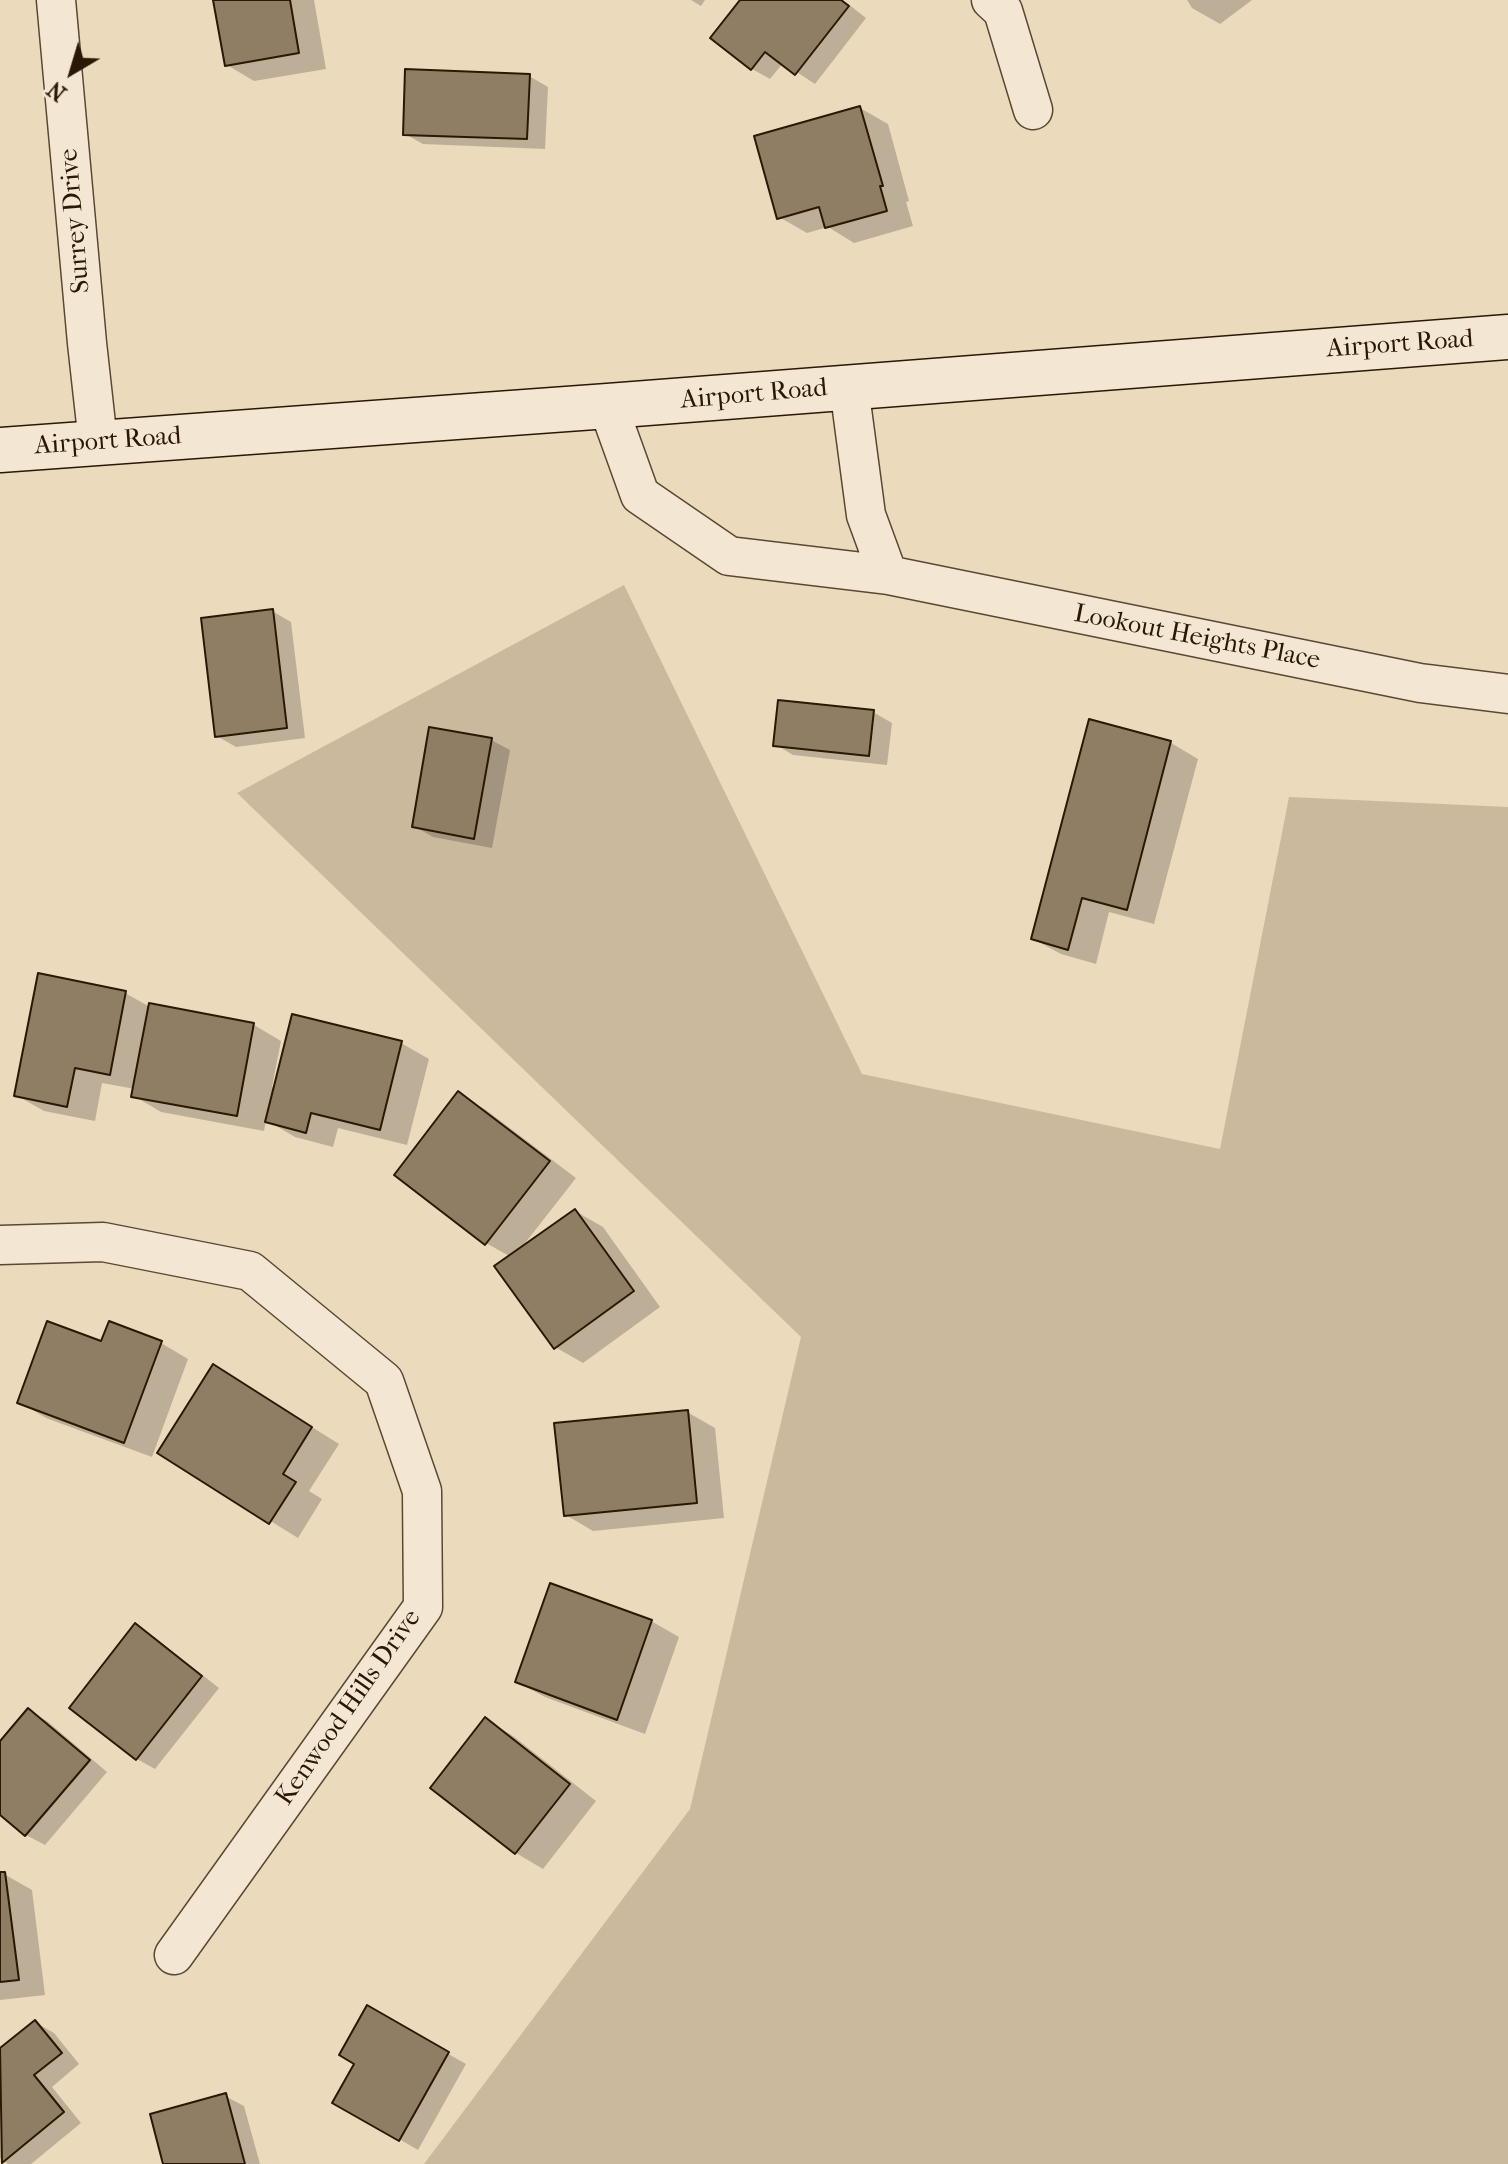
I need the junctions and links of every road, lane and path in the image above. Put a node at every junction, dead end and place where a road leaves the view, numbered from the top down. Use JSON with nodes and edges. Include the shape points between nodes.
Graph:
{"nodes":[{"id":1,"x":56,"y":0,"type":"edge"},
{"id":2,"x":991,"y":0,"type":"edge"},
{"id":3,"x":1033,"y":110,"type":"dead end"},
{"id":4,"x":1508,"y":337,"type":"edge"},
{"id":5,"x":849,"y":387,"type":"junction"},
{"id":6,"x":608,"y":406,"type":"junction"},
{"id":7,"x":98,"y":442,"type":"junction"},
{"id":8,"x":0,"y":450,"type":"edge"},
{"id":9,"x":888,"y":575,"type":"junction"},
{"id":10,"x":1508,"y":694,"type":"edge"},
{"id":11,"x":0,"y":1245,"type":"edge"},
{"id":12,"x":174,"y":1955,"type":"dead end"}],
"edges":[{"from":1,"to":7,"type":"street","name":"Surrey Drive"},
{"from":2,"to":3,"type":"street","via":[[1003,11]]},
{"from":4,"to":5,"type":"main road","name":"Airport Road"},
{"from":5,"to":6,"type":"main road","name":"Airport Road"},
{"from":5,"to":9,"type":"street","via":[[866,515]]},
{"from":6,"to":7,"type":"main road","name":"Airport Road"},
{"from":6,"to":9,"type":"street","name":"Lookout Heights Place","via":[[640,495],[729,556]]},
{"from":7,"to":8,"type":"main road","name":"Airport Road"},
{"from":9,"to":10,"type":"street","name":"Lookout Heights Place","via":[[1405,680]]},
{"from":11,"to":12,"type":"street","name":"Kenwood Hills Drive","via":[[103,1242],[250,1271],[384,1381],[422,1491],[423,1607]]}]}
